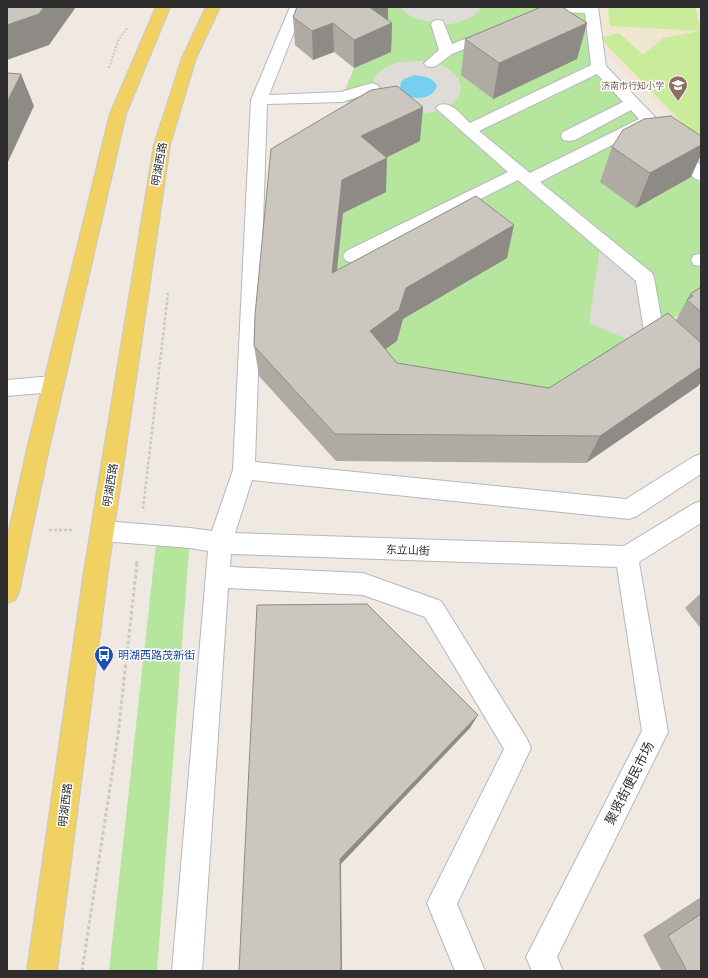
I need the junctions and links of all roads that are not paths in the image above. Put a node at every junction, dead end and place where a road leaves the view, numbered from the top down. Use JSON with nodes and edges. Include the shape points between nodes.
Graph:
{"nodes":[{"id":1,"x":163,"y":7,"type":"edge"},
{"id":2,"x":213,"y":7,"type":"edge"},
{"id":3,"x":297,"y":7,"type":"edge"},
{"id":4,"x":543,"y":7,"type":"edge"},
{"id":5,"x":592,"y":12,"type":"edge"},
{"id":6,"x":530,"y":16,"type":"edge"},
{"id":7,"x":438,"y":24,"type":"dead end"},
{"id":8,"x":502,"y":28,"type":"edge"},
{"id":9,"x":447,"y":51,"type":"junction"},
{"id":10,"x":431,"y":63,"type":"dead end"},
{"id":11,"x":600,"y":68,"type":"junction"},
{"id":12,"x":372,"y":88,"type":"edge"},
{"id":13,"x":259,"y":100,"type":"junction"},
{"id":14,"x":632,"y":103,"type":"junction"},
{"id":15,"x":444,"y":108,"type":"dead end"},
{"id":16,"x":648,"y":120,"type":"junction"},
{"id":17,"x":468,"y":130,"type":"junction"},
{"id":18,"x":569,"y":136,"type":"dead end"},
{"id":19,"x":701,"y":175,"type":"edge"},
{"id":20,"x":523,"y":177,"type":"junction"},
{"id":21,"x":352,"y":256,"type":"dead end"},
{"id":22,"x":701,"y":375,"type":"edge"},
{"id":23,"x":53,"y":384,"type":"junction"},
{"id":24,"x":7,"y":388,"type":"edge"},
{"id":25,"x":701,"y":463,"type":"edge"},
{"id":26,"x":244,"y":470,"type":"junction"},
{"id":27,"x":701,"y":511,"type":"edge"},
{"id":28,"x":102,"y":531,"type":"junction"},
{"id":29,"x":220,"y":544,"type":"junction"},
{"id":30,"x":627,"y":557,"type":"junction"},
{"id":31,"x":218,"y":577,"type":"junction"},
{"id":32,"x":7,"y":592,"type":"edge"},
{"id":33,"x":42,"y":971,"type":"edge"},
{"id":34,"x":187,"y":971,"type":"edge"},
{"id":35,"x":470,"y":971,"type":"edge"},
{"id":36,"x":548,"y":971,"type":"edge"}],
"edges":[{"from":1,"to":23,"type":"main road","via":[[118,114]]},
{"from":2,"to":28,"type":"main road","name":"明湖西路","via":[[189,58],[162,145]]},
{"from":3,"to":13,"type":"street"},
{"from":4,"to":5,"type":"street"},
{"from":5,"to":6,"type":"street"},
{"from":5,"to":11,"type":"street"},
{"from":7,"to":9,"type":"street"},
{"from":8,"to":9,"type":"street"},
{"from":9,"to":10,"type":"street"},
{"from":11,"to":14,"type":"street"},
{"from":11,"to":17,"type":"street"},
{"from":12,"to":13,"type":"street","via":[[342,96]]},
{"from":13,"to":26,"type":"street"},
{"from":14,"to":16,"type":"street"},
{"from":14,"to":18,"type":"street"},
{"from":15,"to":17,"type":"street"},
{"from":16,"to":19,"type":"street"},
{"from":16,"to":20,"type":"street"},
{"from":17,"to":20,"type":"street"},
{"from":20,"to":21,"type":"street"},
{"from":20,"to":22,"type":"street","via":[[645,278],[648,334]]},
{"from":23,"to":24,"type":"street"},
{"from":23,"to":32,"type":"main road"},
{"from":25,"to":26,"type":"street","via":[[629,509]]},
{"from":26,"to":29,"type":"street"},
{"from":27,"to":30,"type":"street"},
{"from":28,"to":29,"type":"street","name":"东立山街","via":[[190,538]]},
{"from":28,"to":33,"type":"main road","name":"明湖西路"},
{"from":29,"to":30,"type":"street","name":"东立山街"},
{"from":29,"to":31,"type":"street"},
{"from":30,"to":36,"type":"street","name":"聚贤街便民市场","via":[[655,732],[542,957]]},
{"from":31,"to":34,"type":"street"},
{"from":31,"to":35,"type":"street","via":[[363,584],[433,609],[518,748],[442,903]]}]}
